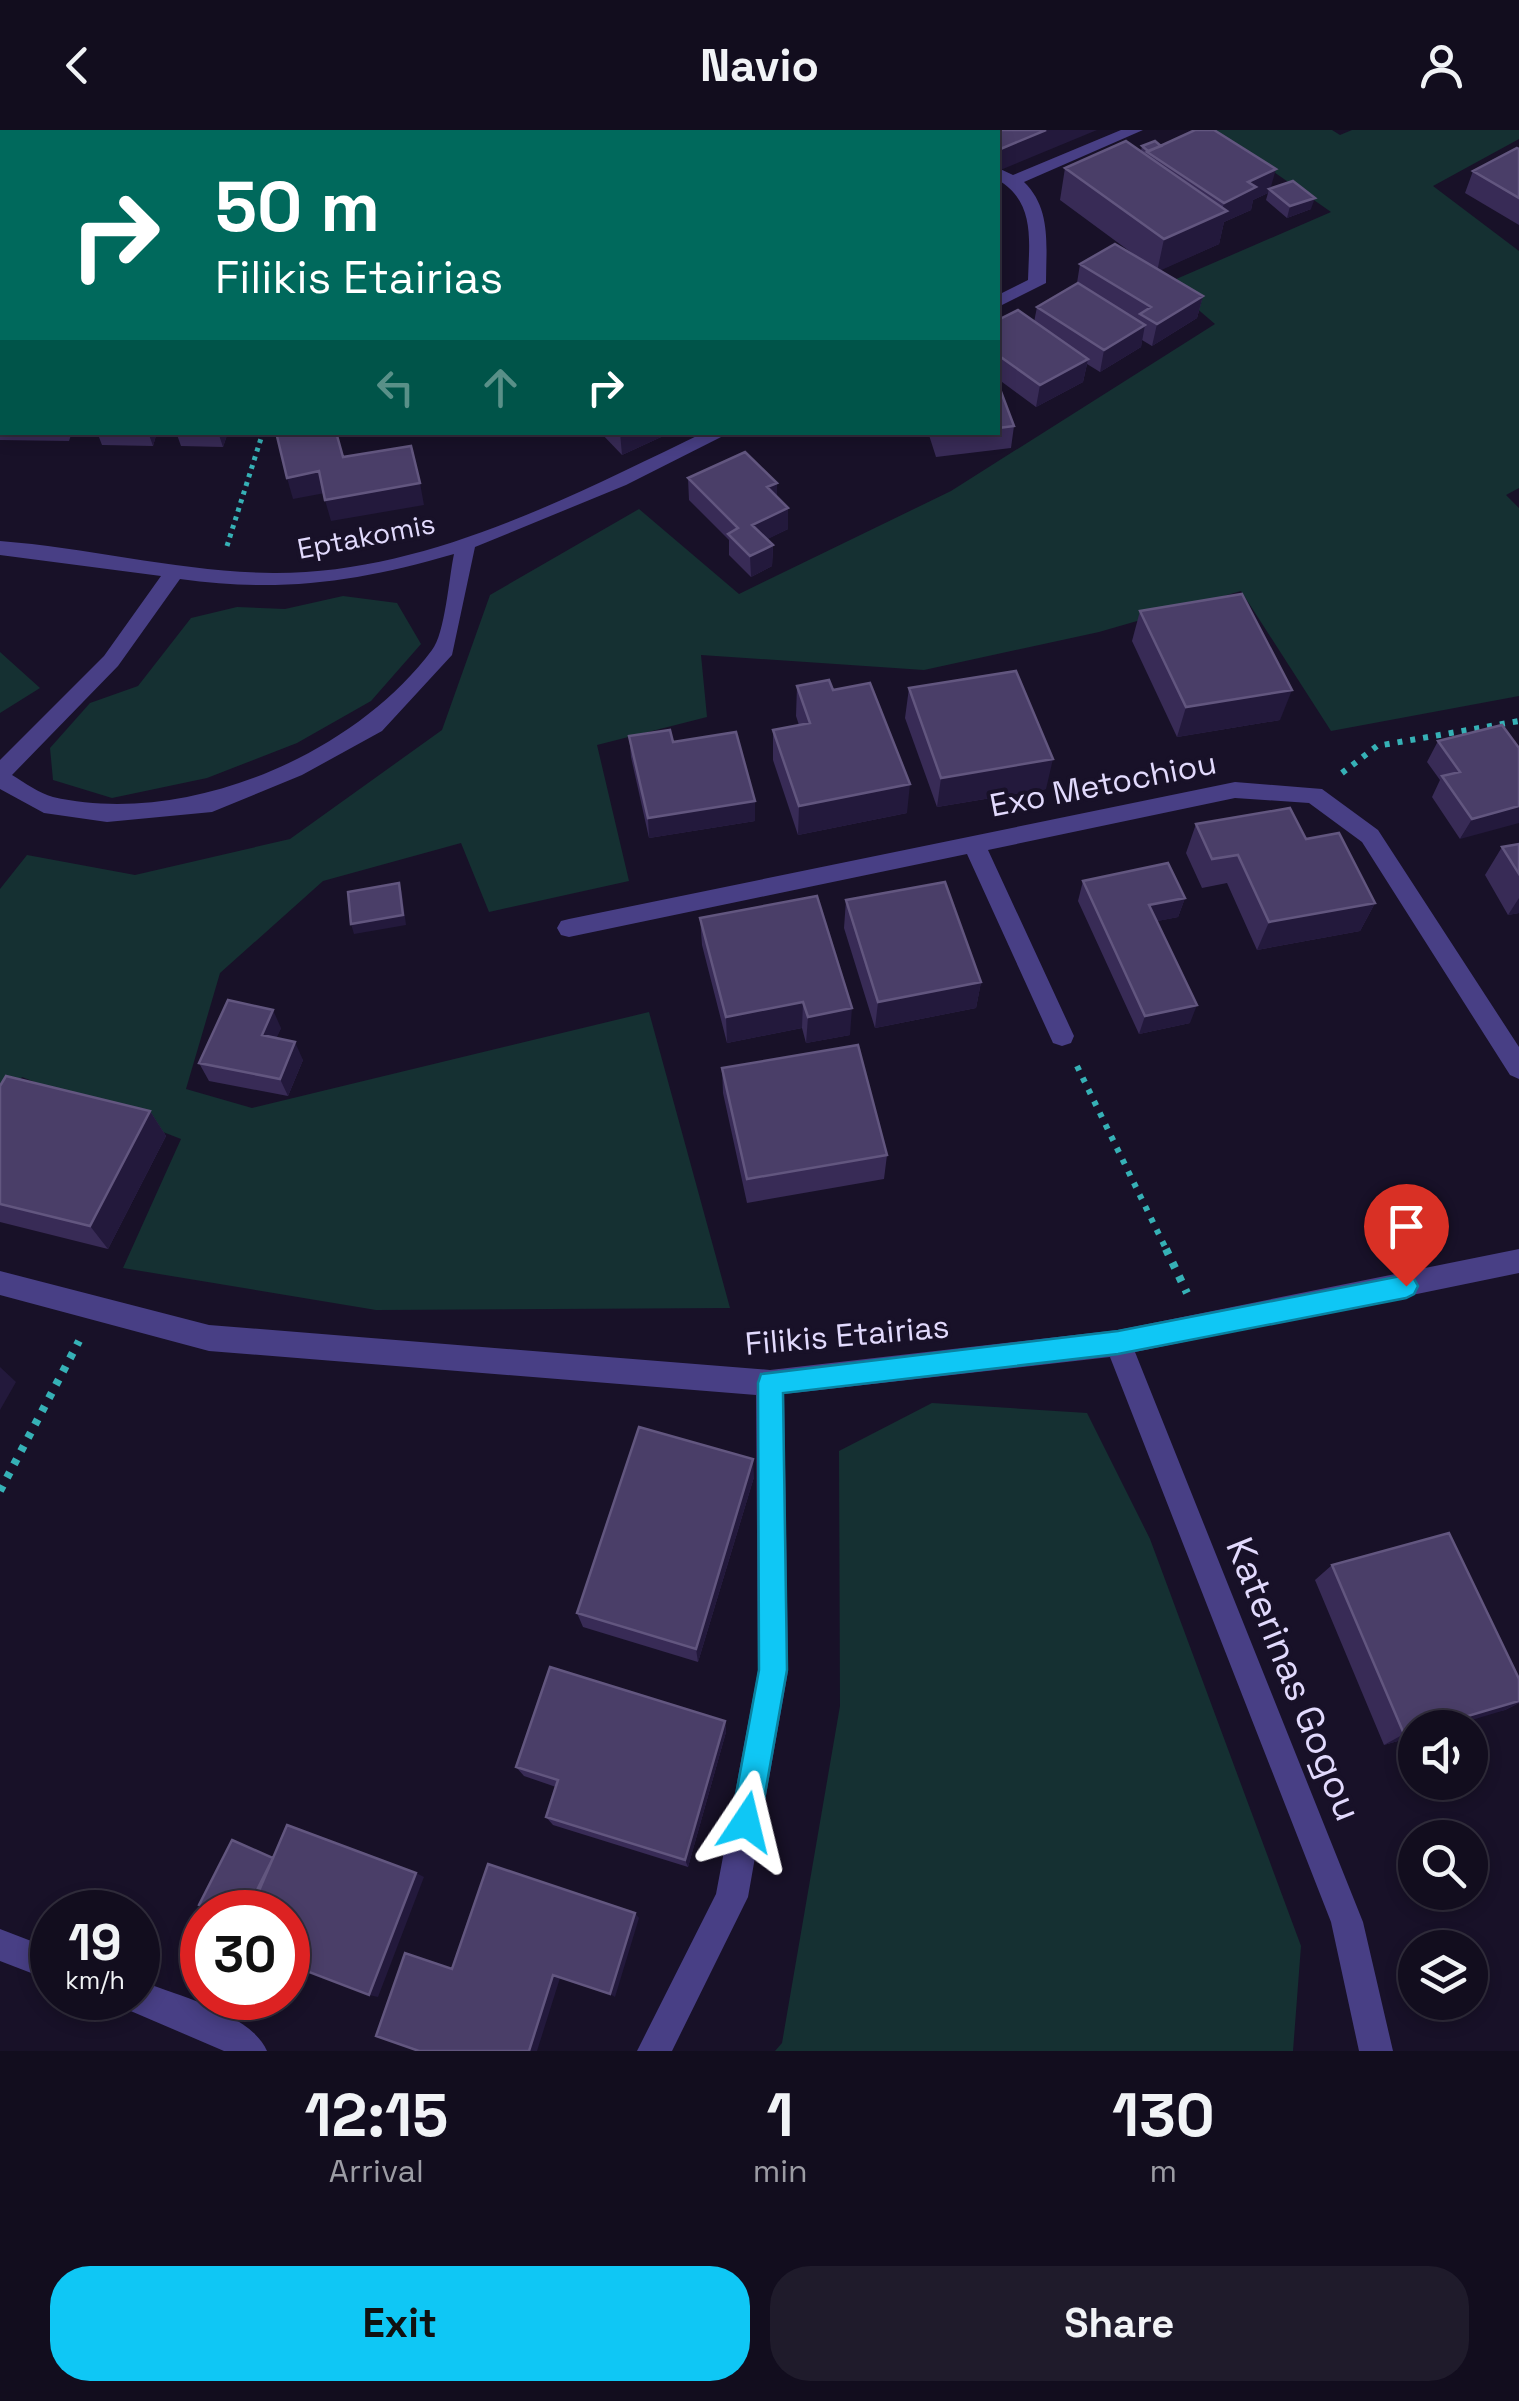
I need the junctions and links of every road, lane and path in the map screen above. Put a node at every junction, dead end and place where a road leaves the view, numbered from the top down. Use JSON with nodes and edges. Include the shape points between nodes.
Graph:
{"nodes":[{"id":1,"x":1135,"y":130,"type":"edge"},
{"id":2,"x":1006,"y":177,"type":"edge"},
{"id":3,"x":1000,"y":301,"type":"edge"},
{"id":4,"x":262,"y":435,"type":"edge"},
{"id":5,"x":715,"y":435,"type":"edge"},
{"id":6,"x":466,"y":544,"type":"junction"},
{"id":7,"x":0,"y":548,"type":"edge"},
{"id":8,"x":174,"y":573,"type":"junction"},
{"id":9,"x":218,"y":576,"type":"junction"},
{"id":10,"x":1519,"y":722,"type":"edge"},
{"id":11,"x":0,"y":776,"type":"edge"},
{"id":12,"x":1314,"y":796,"type":"junction"},
{"id":13,"x":972,"y":843,"type":"junction"},
{"id":14,"x":569,"y":928,"type":"dead end"},
{"id":15,"x":1062,"y":1036,"type":"joint"},
{"id":16,"x":1519,"y":1068,"type":"edge"},
{"id":17,"x":1519,"y":1261,"type":"edge"},
{"id":18,"x":0,"y":1283,"type":"edge"},
{"id":19,"x":97,"y":1308,"type":"junction"},
{"id":20,"x":1203,"y":1326,"type":"junction"},
{"id":21,"x":1118,"y":1342,"type":"junction"},
{"id":22,"x":770,"y":1383,"type":"junction"},
{"id":23,"x":0,"y":1490,"type":"edge"},
{"id":24,"x":0,"y":1945,"type":"edge"},
{"id":25,"x":30,"y":1957,"type":"edge"},
{"id":26,"x":160,"y":2006,"type":"edge"},
{"id":27,"x":250,"y":2051,"type":"edge"},
{"id":28,"x":654,"y":2051,"type":"edge"},
{"id":29,"x":1376,"y":2051,"type":"edge"}],
"edges":[{"from":1,"to":2,"type":"street"},
{"from":2,"to":3,"type":"street","via":[[1037,209],[1037,283]]},
{"from":4,"to":9,"type":"path"},
{"from":5,"to":6,"type":"street","name":"Eptakomis"},
{"from":6,"to":9,"type":"street","name":"Eptakomis","via":[[386,567],[280,580]]},
{"from":6,"to":11,"type":"street","via":[[446,650],[374,725],[294,769],[212,803],[106,812],[44,804]]},
{"from":7,"to":8,"type":"street","name":"Eptakomis","via":[[57,550]]},
{"from":8,"to":9,"type":"street","name":"Eptakomis"},
{"from":8,"to":11,"type":"street","via":[[110,661]]},
{"from":10,"to":12,"type":"path","via":[[1377,746]]},
{"from":12,"to":13,"type":"street","name":"Exo Metochiou","via":[[1235,790]]},
{"from":12,"to":16,"type":"street","via":[[1370,836]]},
{"from":13,"to":14,"type":"street","name":"Exo Metochiou"},
{"from":13,"to":15,"type":"street"},
{"from":15,"to":20,"type":"path"},
{"from":17,"to":20,"type":"street","name":"Filikis Etairias"},
{"from":18,"to":19,"type":"street","name":"Filikis Etairias"},
{"from":19,"to":22,"type":"street","name":"Filikis Etairias","via":[[209,1338]]},
{"from":19,"to":23,"type":"path"},
{"from":20,"to":21,"type":"street","name":"Filikis Etairias"},
{"from":21,"to":22,"type":"street","name":"Filikis Etairias"},
{"from":21,"to":29,"type":"street","name":"Katerinas Gogou","via":[[1347,1922]]},
{"from":22,"to":28,"type":"street","via":[[773,1670],[732,1897]]},
{"from":24,"to":25,"type":"street"},
{"from":26,"to":27,"type":"street","via":[[227,2032]]}]}
